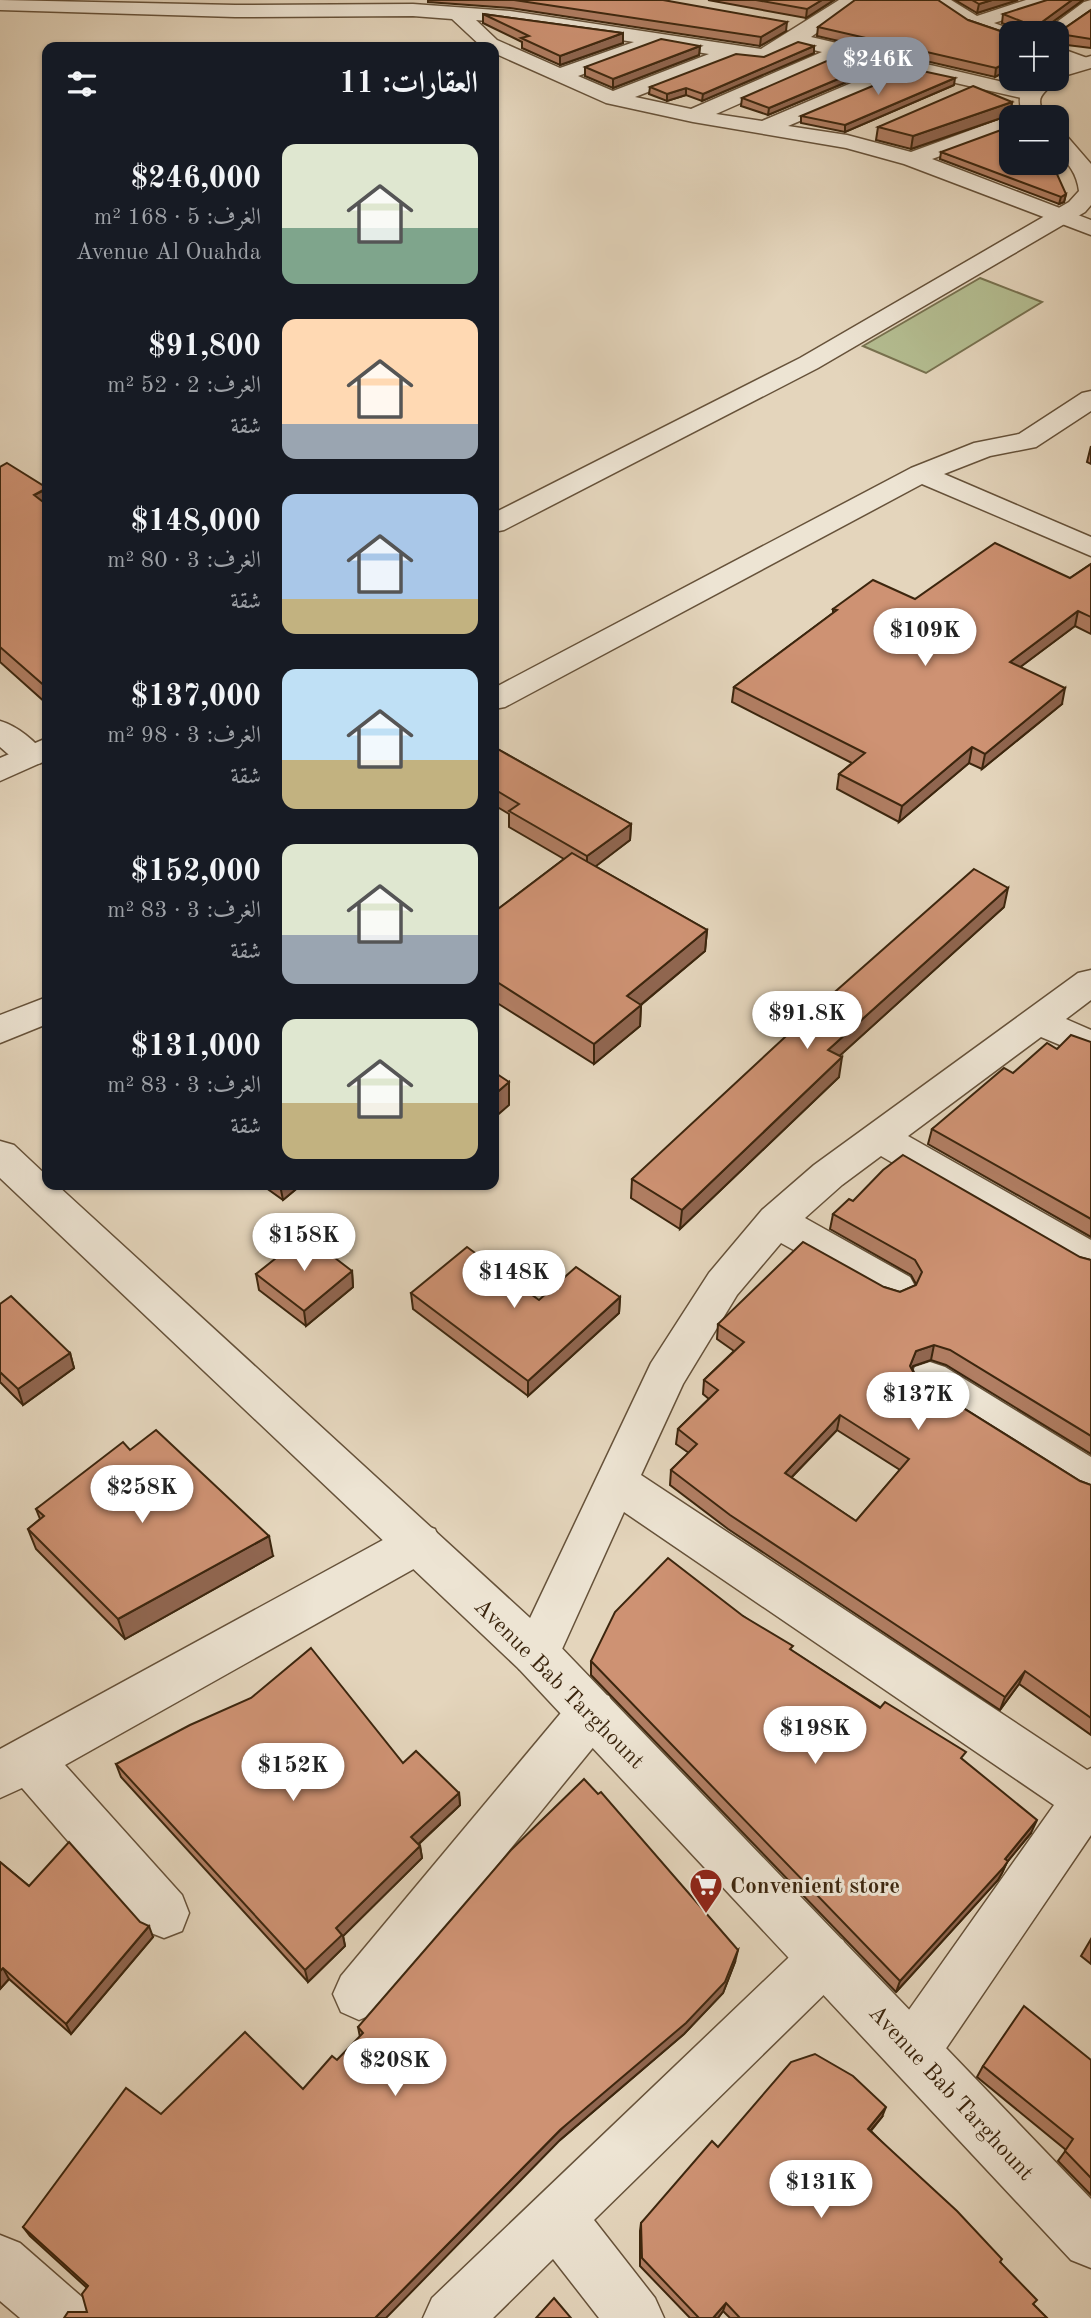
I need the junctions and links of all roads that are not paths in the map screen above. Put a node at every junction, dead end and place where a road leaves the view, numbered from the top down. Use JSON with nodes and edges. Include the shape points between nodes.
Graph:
{"nodes":[{"id":1,"x":852,"y":0,"type":"edge"},
{"id":2,"x":937,"y":0,"type":"edge"},
{"id":3,"x":1045,"y":0,"type":"edge"},
{"id":4,"x":0,"y":4,"type":"edge"},
{"id":5,"x":416,"y":5,"type":"edge"},
{"id":6,"x":1091,"y":6,"type":"edge"},
{"id":7,"x":515,"y":9,"type":"edge"},
{"id":8,"x":459,"y":15,"type":"junction"},
{"id":9,"x":1069,"y":21,"type":"edge"},
{"id":10,"x":975,"y":23,"type":"junction"},
{"id":11,"x":791,"y":31,"type":"junction"},
{"id":12,"x":999,"y":31,"type":"edge"},
{"id":13,"x":662,"y":39,"type":"junction"},
{"id":14,"x":488,"y":42,"type":"edge"},
{"id":15,"x":499,"y":48,"type":"edge"},
{"id":16,"x":843,"y":50,"type":"junction"},
{"id":17,"x":733,"y":51,"type":"junction"},
{"id":18,"x":1069,"y":57,"type":"edge"},
{"id":19,"x":1087,"y":63,"type":"edge"},
{"id":20,"x":910,"y":66,"type":"junction"},
{"id":21,"x":1069,"y":68,"type":"edge"},
{"id":22,"x":556,"y":76,"type":"junction"},
{"id":23,"x":980,"y":85,"type":"junction"},
{"id":24,"x":956,"y":95,"type":"edge"},
{"id":25,"x":613,"y":99,"type":"junction"},
{"id":26,"x":1019,"y":105,"type":"edge"},
{"id":27,"x":693,"y":116,"type":"junction"},
{"id":28,"x":883,"y":126,"type":"edge"},
{"id":29,"x":767,"y":127,"type":"junction"},
{"id":30,"x":999,"y":128,"type":"edge"},
{"id":31,"x":847,"y":142,"type":"junction"},
{"id":32,"x":1069,"y":152,"type":"edge"},
{"id":33,"x":912,"y":159,"type":"junction"},
{"id":34,"x":1063,"y":216,"type":"junction"},
{"id":35,"x":1091,"y":228,"type":"edge"},
{"id":36,"x":1091,"y":399,"type":"edge"},
{"id":37,"x":921,"y":474,"type":"junction"},
{"id":38,"x":499,"y":521,"type":"edge"},
{"id":39,"x":1091,"y":547,"type":"edge"},
{"id":40,"x":499,"y":697,"type":"edge"},
{"id":41,"x":0,"y":730,"type":"edge"},
{"id":42,"x":38,"y":752,"type":"edge"},
{"id":43,"x":0,"y":771,"type":"edge"},
{"id":44,"x":1091,"y":982,"type":"edge"},
{"id":45,"x":42,"y":1012,"type":"edge"},
{"id":46,"x":1039,"y":1021,"type":"junction"},
{"id":47,"x":0,"y":1030,"type":"edge"},
{"id":48,"x":1091,"y":1045,"type":"edge"},
{"id":49,"x":880,"y":1138,"type":"junction"},
{"id":50,"x":0,"y":1156,"type":"edge"},
{"id":51,"x":776,"y":1221,"type":"junction"},
{"id":52,"x":1091,"y":1259,"type":"edge"},
{"id":53,"x":897,"y":1288,"type":"edge"},
{"id":54,"x":930,"y":1379,"type":"dead end"},
{"id":55,"x":1091,"y":1480,"type":"edge"},
{"id":56,"x":617,"y":1483,"type":"junction"},
{"id":57,"x":419,"y":1543,"type":"junction"},
{"id":58,"x":536,"y":1654,"type":"junction"},
{"id":59,"x":592,"y":1713,"type":"junction"},
{"id":60,"x":14,"y":1768,"type":"edge"},
{"id":61,"x":1089,"y":1795,"type":"edge"},
{"id":62,"x":164,"y":1913,"type":"dead end"},
{"id":63,"x":825,"y":1958,"type":"junction"},
{"id":64,"x":359,"y":1994,"type":"dead end"},
{"id":65,"x":913,"y":2050,"type":"junction"},
{"id":66,"x":556,"y":2217,"type":"junction"},
{"id":67,"x":1091,"y":2240,"type":"edge"},
{"id":68,"x":0,"y":2263,"type":"edge"},
{"id":69,"x":63,"y":2318,"type":"edge"},
{"id":70,"x":452,"y":2318,"type":"edge"},
{"id":71,"x":635,"y":2318,"type":"edge"}],
"edges":[{"from":1,"to":11,"type":"street","via":[[813,28]]},
{"from":2,"to":10,"type":"street"},
{"from":3,"to":10,"type":"street"},
{"from":4,"to":5,"type":"street","via":[[235,11]]},
{"from":5,"to":8,"type":"street"},
{"from":6,"to":9,"type":"street"},
{"from":7,"to":8,"type":"street"},
{"from":7,"to":13,"type":"street"},
{"from":8,"to":14,"type":"street"},
{"from":10,"to":12,"type":"street"},
{"from":11,"to":16,"type":"street"},
{"from":11,"to":17,"type":"street","via":[[764,56]]},
{"from":13,"to":17,"type":"street"},
{"from":13,"to":22,"type":"street"},
{"from":15,"to":22,"type":"street"},
{"from":16,"to":20,"type":"street"},
{"from":16,"to":27,"type":"street"},
{"from":17,"to":25,"type":"street"},
{"from":18,"to":19,"type":"street"},
{"from":19,"to":21,"type":"street"},
{"from":20,"to":23,"type":"street"},
{"from":20,"to":29,"type":"street"},
{"from":22,"to":25,"type":"street"},
{"from":23,"to":24,"type":"street"},
{"from":23,"to":26,"type":"street"},
{"from":25,"to":27,"type":"street"},
{"from":27,"to":29,"type":"street"},
{"from":28,"to":31,"type":"street"},
{"from":29,"to":31,"type":"street"},
{"from":30,"to":33,"type":"street"},
{"from":31,"to":33,"type":"street"},
{"from":32,"to":34,"type":"street","via":[[1089,179],[1090,192]]},
{"from":33,"to":34,"type":"street"},
{"from":34,"to":35,"type":"street"},
{"from":34,"to":38,"type":"street","via":[[809,363]]},
{"from":36,"to":37,"type":"street","via":[[1027,441],[983,449]]},
{"from":37,"to":39,"type":"street"},
{"from":37,"to":40,"type":"street"},
{"from":41,"to":42,"type":"street"},
{"from":42,"to":43,"type":"street"},
{"from":44,"to":46,"type":"street"},
{"from":45,"to":47,"type":"street"},
{"from":46,"to":48,"type":"street"},
{"from":46,"to":49,"type":"street"},
{"from":49,"to":51,"type":"street","via":[[828,1175]]},
{"from":49,"to":52,"type":"street"},
{"from":50,"to":57,"type":"street","name":"Avenue Bab Targhount"},
{"from":51,"to":53,"type":"street"},
{"from":51,"to":56,"type":"street","via":[[723,1284],[666,1375]]},
{"from":54,"to":55,"type":"street"},
{"from":56,"to":58,"type":"street"},
{"from":56,"to":61,"type":"street"},
{"from":57,"to":58,"type":"street","name":"Avenue Bab Targhount"},
{"from":57,"to":60,"type":"street"},
{"from":58,"to":59,"type":"street","name":"Avenue Bab Targhount"},
{"from":59,"to":63,"type":"street","name":"Avenue Bab Targhount"},
{"from":59,"to":64,"type":"street"},
{"from":60,"to":62,"type":"street"},
{"from":61,"to":65,"type":"street"},
{"from":63,"to":65,"type":"street","name":"Avenue Bab Targhount"},
{"from":63,"to":66,"type":"street"},
{"from":65,"to":67,"type":"street","name":"Avenue Bab Targhount"},
{"from":66,"to":70,"type":"street"},
{"from":66,"to":71,"type":"street"},
{"from":68,"to":69,"type":"street"}]}
